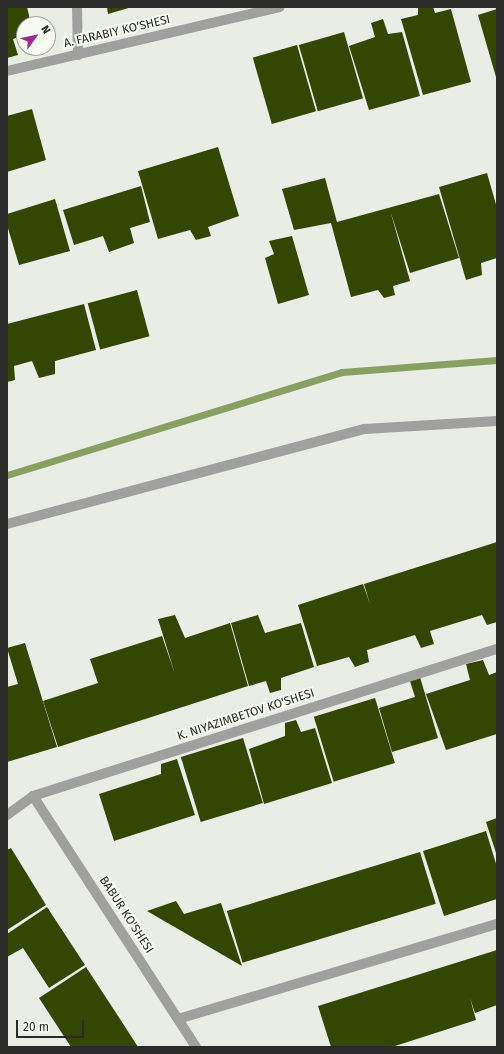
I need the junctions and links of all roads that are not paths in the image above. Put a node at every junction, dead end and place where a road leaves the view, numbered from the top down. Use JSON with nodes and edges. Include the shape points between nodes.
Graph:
{"nodes":[{"id":1,"x":77,"y":7,"type":"edge"},
{"id":2,"x":280,"y":7,"type":"edge"},
{"id":3,"x":78,"y":55,"type":"junction"},
{"id":4,"x":7,"y":71,"type":"edge"},
{"id":5,"x":497,"y":421,"type":"edge"},
{"id":6,"x":7,"y":524,"type":"edge"},
{"id":7,"x":497,"y":649,"type":"edge"},
{"id":8,"x":33,"y":796,"type":"junction"},
{"id":9,"x":7,"y":815,"type":"edge"},
{"id":10,"x":497,"y":924,"type":"edge"},
{"id":11,"x":178,"y":1019,"type":"junction"},
{"id":12,"x":196,"y":1047,"type":"edge"}],
"edges":[{"from":1,"to":3,"type":"street"},
{"from":2,"to":3,"type":"street","name":"A. FARABIY KO'SHESI"},
{"from":3,"to":4,"type":"street","name":"A. FARABIY KO'SHESI"},
{"from":5,"to":6,"type":"street","via":[[365,429]]},
{"from":7,"to":8,"type":"street","name":"K. NIYAZIMBETOV KO'SHESI"},
{"from":8,"to":9,"type":"street","name":"K. NIYAZIMBETOV KO'SHESI"},
{"from":8,"to":11,"type":"street","name":"BABUR KO'SHESI"},
{"from":10,"to":11,"type":"street"},
{"from":11,"to":12,"type":"street","name":"BABUR KO'SHESI"}]}
